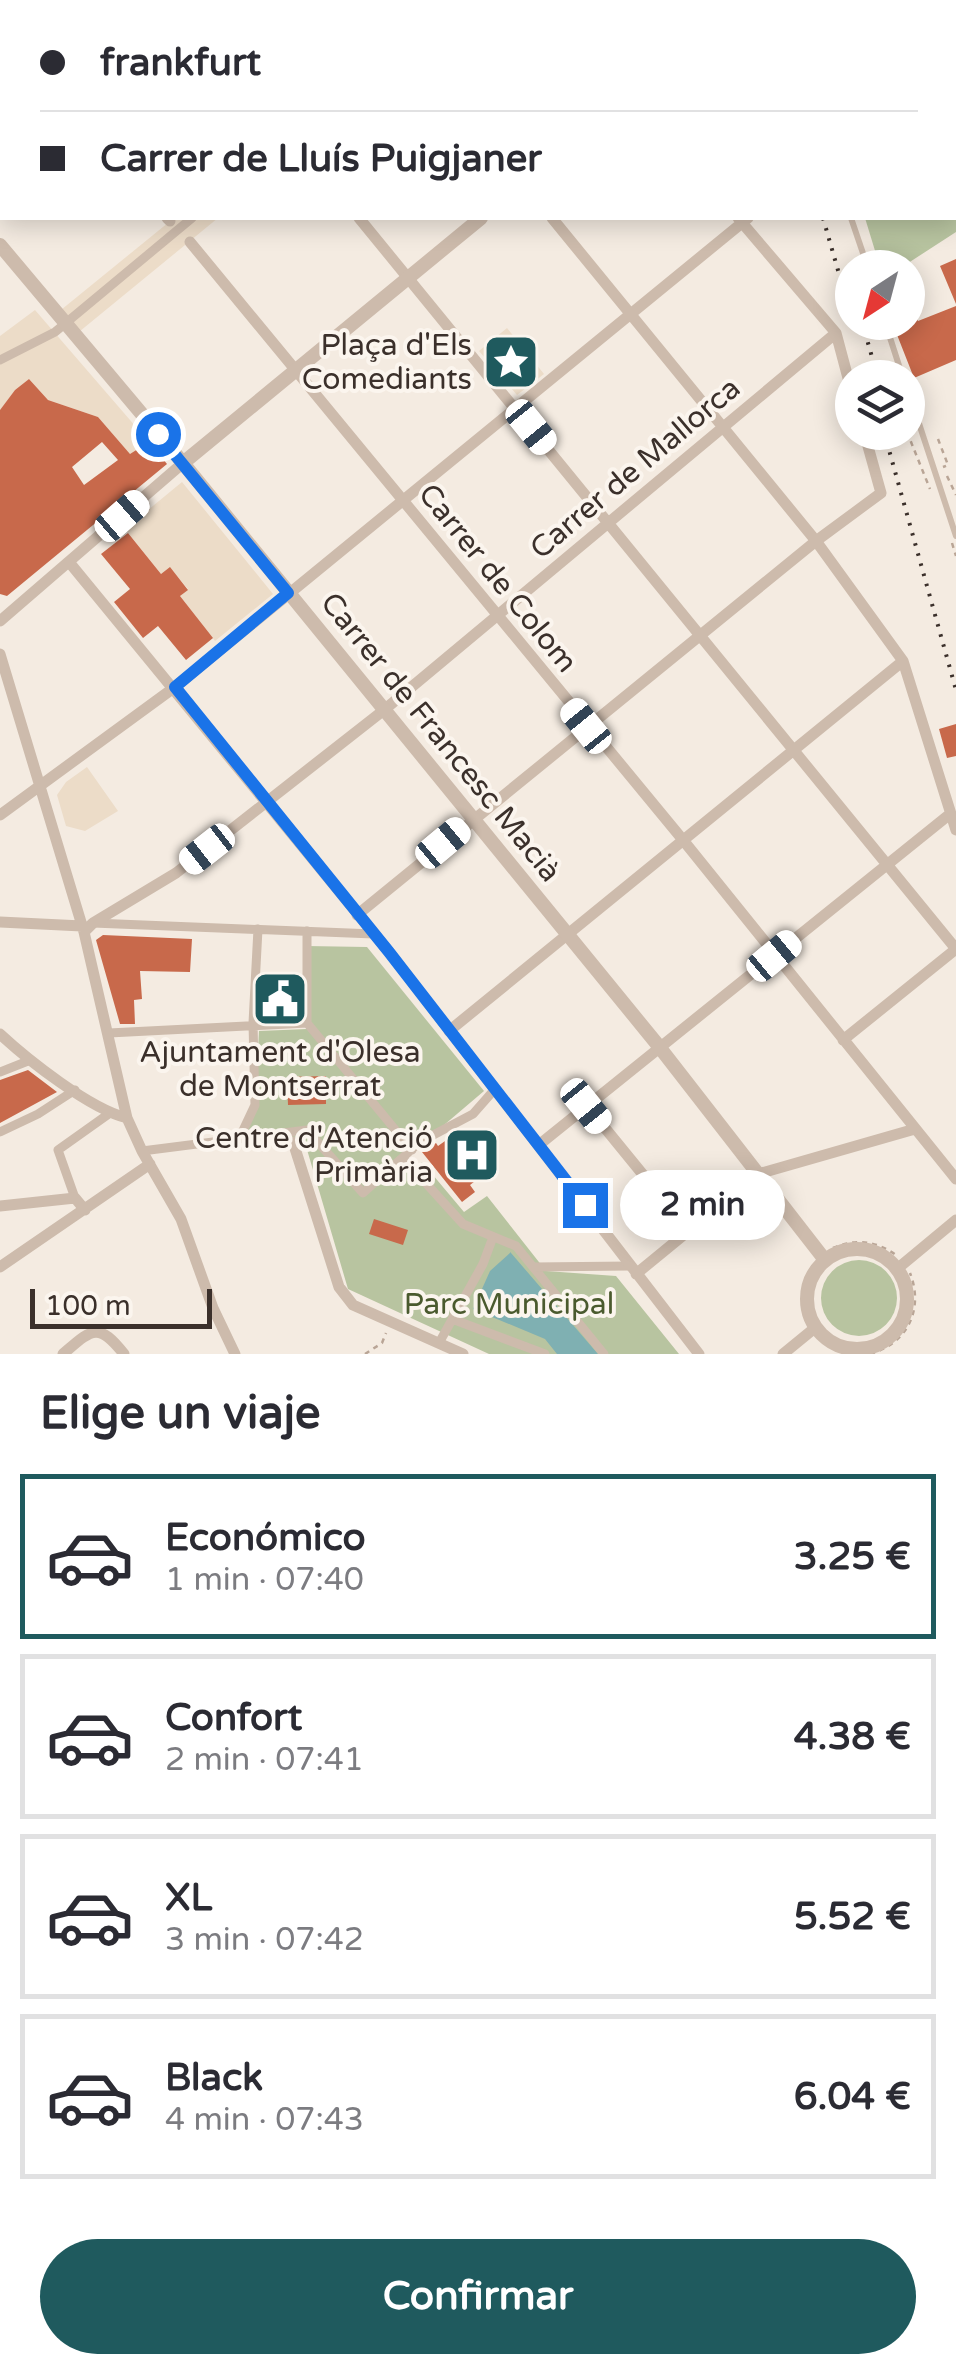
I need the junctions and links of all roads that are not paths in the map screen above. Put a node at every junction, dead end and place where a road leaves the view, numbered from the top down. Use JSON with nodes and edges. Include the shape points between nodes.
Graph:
{"nodes":[{"id":1,"x":190,"y":220,"type":"edge"},
{"id":2,"x":360,"y":220,"type":"edge"},
{"id":3,"x":479,"y":220,"type":"edge"},
{"id":4,"x":554,"y":220,"type":"edge"},
{"id":5,"x":742,"y":220,"type":"edge"},
{"id":6,"x":744,"y":220,"type":"edge"},
{"id":7,"x":852,"y":220,"type":"edge"},
{"id":8,"x":190,"y":242,"type":"dead end"},
{"id":9,"x":0,"y":245,"type":"edge"},
{"id":10,"x":862,"y":250,"type":"edge"},
{"id":11,"x":408,"y":277,"type":"junction"},
{"id":12,"x":630,"y":314,"type":"junction"},
{"id":13,"x":64,"y":324,"type":"junction"},
{"id":14,"x":835,"y":333,"type":"edge"},
{"id":15,"x":835,"y":335,"type":"edge"},
{"id":16,"x":0,"y":360,"type":"edge"},
{"id":17,"x":296,"y":370,"type":"junction"},
{"id":18,"x":515,"y":408,"type":"junction"},
{"id":19,"x":723,"y":428,"type":"junction"},
{"id":20,"x":925,"y":442,"type":"edge"},
{"id":21,"x":869,"y":450,"type":"edge"},
{"id":22,"x":183,"y":463,"type":"junction"},
{"id":23,"x":402,"y":500,"type":"junction"},
{"id":24,"x":609,"y":523,"type":"junction"},
{"id":25,"x":956,"y":536,"type":"edge"},
{"id":26,"x":816,"y":540,"type":"junction"},
{"id":27,"x":69,"y":562,"type":"junction"},
{"id":28,"x":288,"y":593,"type":"junction"},
{"id":29,"x":497,"y":616,"type":"junction"},
{"id":30,"x":0,"y":621,"type":"edge"},
{"id":31,"x":700,"y":635,"type":"junction"},
{"id":32,"x":0,"y":654,"type":"edge"},
{"id":33,"x":903,"y":661,"type":"junction"},
{"id":34,"x":175,"y":687,"type":"junction"},
{"id":35,"x":384,"y":710,"type":"junction"},
{"id":36,"x":586,"y":726,"type":"junction"},
{"id":37,"x":794,"y":750,"type":"junction"},
{"id":38,"x":40,"y":788,"type":"junction"},
{"id":39,"x":268,"y":801,"type":"junction"},
{"id":40,"x":950,"y":814,"type":"junction"},
{"id":41,"x":0,"y":816,"type":"edge"},
{"id":42,"x":472,"y":819,"type":"junction"},
{"id":43,"x":956,"y":830,"type":"edge"},
{"id":44,"x":683,"y":840,"type":"junction"},
{"id":45,"x":887,"y":863,"type":"junction"},
{"id":46,"x":357,"y":915,"type":"junction"},
{"id":47,"x":0,"y":922,"type":"edge"},
{"id":48,"x":86,"y":927,"type":"junction"},
{"id":49,"x":258,"y":929,"type":"junction"},
{"id":50,"x":307,"y":931,"type":"junction"},
{"id":51,"x":374,"y":934,"type":"junction"},
{"id":52,"x":566,"y":935,"type":"junction"},
{"id":53,"x":956,"y":949,"type":"edge"},
{"id":54,"x":774,"y":956,"type":"junction"},
{"id":55,"x":307,"y":1022,"type":"junction"},
{"id":56,"x":254,"y":1024,"type":"junction"},
{"id":57,"x":450,"y":1031,"type":"junction"},
{"id":58,"x":109,"y":1033,"type":"junction"},
{"id":59,"x":0,"y":1034,"type":"edge"},
{"id":60,"x":843,"y":1040,"type":"junction"},
{"id":61,"x":660,"y":1048,"type":"junction"},
{"id":62,"x":28,"y":1061,"type":"junction"},
{"id":63,"x":0,"y":1072,"type":"edge"},
{"id":64,"x":494,"y":1089,"type":"junction"},
{"id":65,"x":75,"y":1090,"type":"junction"},
{"id":66,"x":586,"y":1106,"type":"junction"},
{"id":67,"x":110,"y":1113,"type":"junction"},
{"id":68,"x":127,"y":1118,"type":"junction"},
{"id":69,"x":915,"y":1129,"type":"junction"},
{"id":70,"x":0,"y":1132,"type":"edge"},
{"id":71,"x":240,"y":1139,"type":"junction"},
{"id":72,"x":293,"y":1142,"type":"dead end"},
{"id":73,"x":540,"y":1144,"type":"junction"},
{"id":74,"x":412,"y":1150,"type":"junction"},
{"id":75,"x":142,"y":1152,"type":"junction"},
{"id":76,"x":404,"y":1159,"type":"junction"},
{"id":77,"x":150,"y":1164,"type":"junction"},
{"id":78,"x":758,"y":1174,"type":"junction"},
{"id":79,"x":956,"y":1180,"type":"edge"},
{"id":80,"x":75,"y":1198,"type":"junction"},
{"id":81,"x":0,"y":1206,"type":"edge"},
{"id":82,"x":85,"y":1210,"type":"junction"},
{"id":83,"x":956,"y":1220,"type":"edge"},
{"id":84,"x":689,"y":1231,"type":"junction"},
{"id":85,"x":494,"y":1237,"type":"junction"},
{"id":86,"x":823,"y":1257,"type":"junction"},
{"id":87,"x":901,"y":1266,"type":"junction"},
{"id":88,"x":0,"y":1267,"type":"edge"},
{"id":89,"x":533,"y":1267,"type":"junction"},
{"id":90,"x":633,"y":1270,"type":"junction"},
{"id":91,"x":452,"y":1319,"type":"junction"},
{"id":92,"x":813,"y":1329,"type":"junction"},
{"id":93,"x":439,"y":1343,"type":"junction"},
{"id":94,"x":877,"y":1352,"type":"edge"},
{"id":95,"x":63,"y":1354,"type":"edge"},
{"id":96,"x":124,"y":1354,"type":"edge"},
{"id":97,"x":235,"y":1354,"type":"edge"},
{"id":98,"x":463,"y":1354,"type":"edge"},
{"id":99,"x":545,"y":1354,"type":"edge"},
{"id":100,"x":604,"y":1354,"type":"edge"},
{"id":101,"x":699,"y":1354,"type":"edge"},
{"id":102,"x":783,"y":1354,"type":"edge"}],
"edges":[{"from":1,"to":13,"type":"street"},
{"from":2,"to":11,"type":"street"},
{"from":3,"to":11,"type":"street"},
{"from":4,"to":12,"type":"street"},
{"from":5,"to":12,"type":"street"},
{"from":6,"to":14,"type":"street"},
{"from":7,"to":10,"type":"lane"},
{"from":8,"to":17,"type":"street","name":"Carrer de Colom"},
{"from":9,"to":13,"type":"street","name":"Carrer de Francesc Macià"},
{"from":11,"to":17,"type":"street"},
{"from":11,"to":18,"type":"street"},
{"from":12,"to":18,"type":"street"},
{"from":12,"to":19,"type":"street"},
{"from":13,"to":16,"type":"street"},
{"from":13,"to":22,"type":"street","name":"Carrer de Francesc Macià"},
{"from":15,"to":19,"type":"street","name":"Carrer de Mallorca"},
{"from":17,"to":22,"type":"street"},
{"from":17,"to":23,"type":"street","name":"Carrer de Colom"},
{"from":18,"to":23,"type":"street"},
{"from":18,"to":24,"type":"street"},
{"from":19,"to":24,"type":"street","name":"Carrer de Mallorca"},
{"from":19,"to":26,"type":"street"},
{"from":20,"to":25,"type":"lane"},
{"from":21,"to":26,"type":"street","via":[[881,493]]},
{"from":22,"to":27,"type":"street"},
{"from":22,"to":28,"type":"street","name":"Carrer de Francesc Macià"},
{"from":23,"to":28,"type":"street"},
{"from":23,"to":29,"type":"street","name":"Carrer de Colom"},
{"from":24,"to":29,"type":"street","name":"Carrer de Mallorca"},
{"from":24,"to":31,"type":"street"},
{"from":26,"to":31,"type":"street"},
{"from":26,"to":33,"type":"street"},
{"from":27,"to":30,"type":"street"},
{"from":27,"to":34,"type":"street"},
{"from":28,"to":34,"type":"street"},
{"from":28,"to":35,"type":"street","name":"Carrer de Francesc Macià"},
{"from":29,"to":35,"type":"street","name":"Carrer de Mallorca"},
{"from":29,"to":36,"type":"street","name":"Carrer de Colom"},
{"from":31,"to":36,"type":"street"},
{"from":31,"to":37,"type":"street"},
{"from":32,"to":38,"type":"street"},
{"from":33,"to":37,"type":"street"},
{"from":33,"to":40,"type":"street"},
{"from":34,"to":38,"type":"street"},
{"from":34,"to":39,"type":"street"},
{"from":35,"to":39,"type":"street","name":"Carrer de Mallorca"},
{"from":35,"to":42,"type":"street","name":"Carrer de Francesc Macià"},
{"from":36,"to":42,"type":"street"},
{"from":36,"to":44,"type":"street","name":"Carrer de Colom"},
{"from":37,"to":44,"type":"street"},
{"from":37,"to":45,"type":"street"},
{"from":38,"to":41,"type":"street"},
{"from":38,"to":48,"type":"street"},
{"from":39,"to":46,"type":"street"},
{"from":39,"to":48,"type":"street","name":"Carrer de Mallorca","via":[[176,873]]},
{"from":40,"to":43,"type":"street"},
{"from":40,"to":45,"type":"street"},
{"from":42,"to":46,"type":"street"},
{"from":42,"to":52,"type":"street","name":"Carrer de Francesc Macià"},
{"from":44,"to":52,"type":"street"},
{"from":44,"to":54,"type":"street","name":"Carrer de Colom"},
{"from":45,"to":53,"type":"street"},
{"from":45,"to":54,"type":"street"},
{"from":46,"to":51,"type":"street"},
{"from":47,"to":48,"type":"street"},
{"from":48,"to":49,"type":"street"},
{"from":48,"to":58,"type":"street"},
{"from":49,"to":50,"type":"street"},
{"from":49,"to":56,"type":"street"},
{"from":50,"to":51,"type":"street"},
{"from":50,"to":55,"type":"street"},
{"from":51,"to":57,"type":"street"},
{"from":52,"to":57,"type":"street"},
{"from":52,"to":61,"type":"street","name":"Carrer de Francesc Macià"},
{"from":53,"to":60,"type":"street"},
{"from":54,"to":60,"type":"street","name":"Carrer de Colom"},
{"from":54,"to":61,"type":"street"},
{"from":55,"to":56,"type":"street"},
{"from":55,"to":74,"type":"street"},
{"from":56,"to":58,"type":"street"},
{"from":56,"to":71,"type":"street","via":[[256,1105]]},
{"from":57,"to":64,"type":"street"},
{"from":58,"to":68,"type":"street"},
{"from":59,"to":62,"type":"street"},
{"from":60,"to":69,"type":"street","name":"Carrer de Colom"},
{"from":61,"to":66,"type":"street"},
{"from":61,"to":78,"type":"street","name":"Carrer de Francesc Macià"},
{"from":62,"to":63,"type":"street"},
{"from":62,"to":65,"type":"street"},
{"from":64,"to":73,"type":"street"},
{"from":64,"to":74,"type":"street","via":[[472,1114]]},
{"from":65,"to":67,"type":"street"},
{"from":65,"to":70,"type":"street"},
{"from":66,"to":73,"type":"street"},
{"from":66,"to":84,"type":"street"},
{"from":67,"to":68,"type":"street"},
{"from":67,"to":80,"type":"street","via":[[58,1150]]},
{"from":68,"to":75,"type":"street"},
{"from":69,"to":78,"type":"street"},
{"from":69,"to":79,"type":"street","name":"Carrer de Colom"},
{"from":71,"to":75,"type":"street"},
{"from":71,"to":76,"type":"street","via":[[307,1130],[363,1193]]},
{"from":72,"to":93,"type":"street","via":[[339,1287],[353,1305]]},
{"from":73,"to":90,"type":"street"},
{"from":74,"to":76,"type":"street"},
{"from":75,"to":77,"type":"street"},
{"from":76,"to":85,"type":"street","via":[[463,1224]]},
{"from":77,"to":82,"type":"street"},
{"from":77,"to":97,"type":"street","via":[[181,1219]]},
{"from":78,"to":84,"type":"street"},
{"from":78,"to":86,"type":"street","name":"Carrer de Francesc Macià"},
{"from":80,"to":81,"type":"street"},
{"from":80,"to":82,"type":"street"},
{"from":82,"to":88,"type":"street"},
{"from":83,"to":87,"type":"street"},
{"from":84,"to":90,"type":"street"},
{"from":85,"to":89,"type":"street","via":[[516,1246]]},
{"from":85,"to":91,"type":"street"},
{"from":86,"to":87,"type":"street","via":[[855,1249]]},
{"from":86,"to":92,"type":"street","via":[[807,1299]]},
{"from":87,"to":94,"type":"street","via":[[904,1316]]},
{"from":89,"to":90,"type":"street"},
{"from":89,"to":100,"type":"street"},
{"from":90,"to":101,"type":"street"},
{"from":91,"to":93,"type":"street"},
{"from":91,"to":99,"type":"street"},
{"from":92,"to":94,"type":"street","via":[[840,1346]]},
{"from":92,"to":102,"type":"street"},
{"from":93,"to":98,"type":"street"},
{"from":95,"to":96,"type":"street","via":[[99,1331]]}]}
